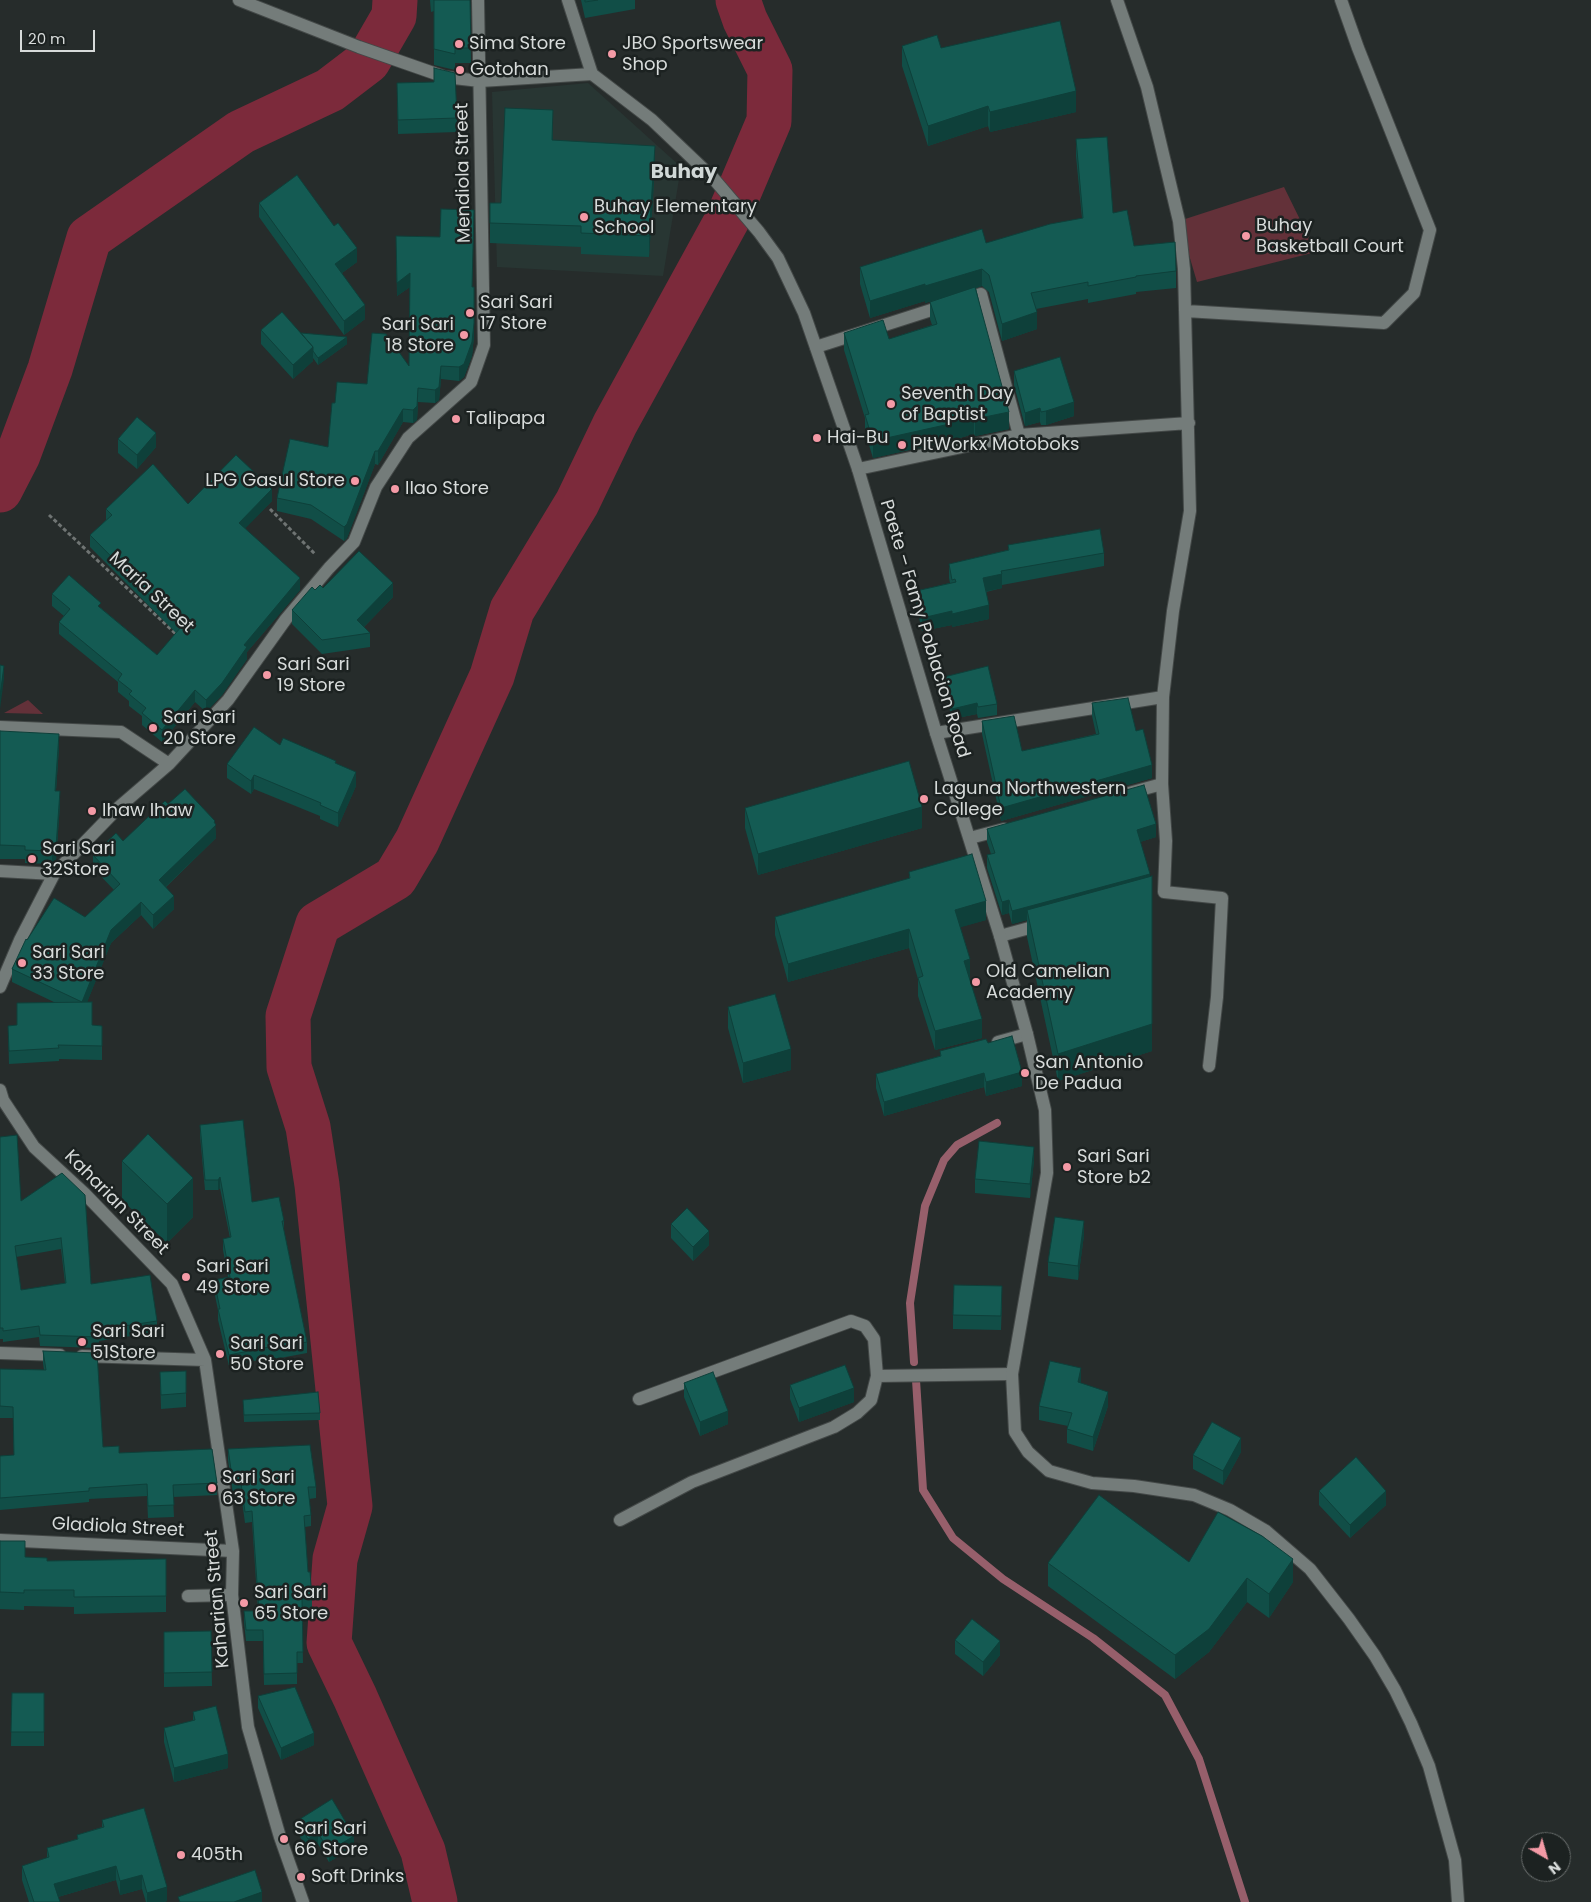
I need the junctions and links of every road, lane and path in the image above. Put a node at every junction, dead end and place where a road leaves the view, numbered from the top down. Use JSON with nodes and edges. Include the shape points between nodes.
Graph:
{"nodes":[{"id":1,"x":239,"y":0,"type":"edge"},
{"id":2,"x":478,"y":0,"type":"edge"},
{"id":3,"x":568,"y":0,"type":"edge"},
{"id":4,"x":1117,"y":0,"type":"edge"},
{"id":5,"x":1341,"y":0,"type":"edge"},
{"id":6,"x":592,"y":74,"type":"junction"},
{"id":7,"x":480,"y":81,"type":"junction"},
{"id":8,"x":1186,"y":311,"type":"junction"},
{"id":9,"x":816,"y":347,"type":"junction"},
{"id":10,"x":1189,"y":422,"type":"junction"},
{"id":11,"x":1019,"y":435,"type":"junction"},
{"id":12,"x":858,"y":469,"type":"junction"},
{"id":13,"x":270,"y":509,"type":"dead end"},
{"id":14,"x":48,"y":515,"type":"dead end"},
{"id":15,"x":329,"y":568,"type":"junction"},
{"id":16,"x":178,"y":636,"type":"edge"},
{"id":17,"x":1163,"y":697,"type":"junction"},
{"id":18,"x":0,"y":728,"type":"edge"},
{"id":19,"x":936,"y":733,"type":"junction"},
{"id":20,"x":169,"y":764,"type":"junction"},
{"id":21,"x":1162,"y":784,"type":"junction"},
{"id":22,"x":1117,"y":797,"type":"edge"},
{"id":23,"x":1016,"y":826,"type":"edge"},
{"id":24,"x":970,"y":838,"type":"junction"},
{"id":25,"x":0,"y":871,"type":"edge"},
{"id":26,"x":54,"y":874,"type":"junction"},
{"id":27,"x":1055,"y":921,"type":"edge"},
{"id":28,"x":1000,"y":936,"type":"junction"},
{"id":29,"x":0,"y":987,"type":"edge"},
{"id":30,"x":1027,"y":1034,"type":"junction"},
{"id":31,"x":989,"y":1044,"type":"edge"},
{"id":32,"x":1209,"y":1066,"type":"dead end"},
{"id":33,"x":0,"y":1090,"type":"edge"},
{"id":34,"x":0,"y":1354,"type":"edge"},
{"id":35,"x":205,"y":1360,"type":"junction"},
{"id":36,"x":1012,"y":1374,"type":"junction"},
{"id":37,"x":877,"y":1376,"type":"junction"},
{"id":38,"x":639,"y":1399,"type":"dead end"},
{"id":39,"x":620,"y":1520,"type":"dead end"},
{"id":40,"x":0,"y":1540,"type":"edge"},
{"id":41,"x":233,"y":1551,"type":"junction"},
{"id":42,"x":232,"y":1595,"type":"junction"},
{"id":43,"x":188,"y":1596,"type":"dead end"},
{"id":44,"x":303,"y":1902,"type":"edge"},
{"id":45,"x":1458,"y":1902,"type":"edge"}],
"edges":[{"from":1,"to":7,"type":"street","via":[[432,73]]},
{"from":2,"to":7,"type":"street","name":"Mendiola Street"},
{"from":3,"to":6,"type":"street"},
{"from":4,"to":8,"type":"street","via":[[1147,87],[1179,221]]},
{"from":5,"to":8,"type":"street","via":[[1430,230],[1414,293],[1384,323]]},
{"from":6,"to":7,"type":"street"},
{"from":6,"to":9,"type":"street","name":"Paete – Famy Poblacion Road","via":[[652,120],[713,178],[759,232],[778,258]]},
{"from":7,"to":15,"type":"street","name":"Mendiola Street","via":[[484,345],[471,382],[408,438],[376,486],[354,542]]},
{"from":8,"to":10,"type":"street"},
{"from":9,"to":11,"type":"street","via":[[981,294]]},
{"from":9,"to":12,"type":"street","name":"Paete – Famy Poblacion Road"},
{"from":10,"to":11,"type":"street"},
{"from":10,"to":17,"type":"street","via":[[1190,511]]},
{"from":11,"to":12,"type":"street"},
{"from":12,"to":19,"type":"street","name":"Paete – Famy Poblacion Road"},
{"from":13,"to":15,"type":"path"},
{"from":14,"to":16,"type":"path","name":"Maria Street"},
{"from":15,"to":20,"type":"street","via":[[286,619],[228,700]]},
{"from":17,"to":19,"type":"street"},
{"from":17,"to":21,"type":"street"},
{"from":18,"to":20,"type":"street","via":[[121,732]]},
{"from":19,"to":24,"type":"street","name":"Paete – Famy Poblacion Road"},
{"from":20,"to":26,"type":"street","via":[[119,807]]},
{"from":21,"to":22,"type":"street"},
{"from":21,"to":32,"type":"street","via":[[1166,841],[1160,893],[1222,898],[1217,997]]},
{"from":23,"to":24,"type":"street"},
{"from":24,"to":28,"type":"street","name":"Paete – Famy Poblacion Road"},
{"from":25,"to":26,"type":"street"},
{"from":26,"to":29,"type":"street"},
{"from":27,"to":28,"type":"street"},
{"from":28,"to":30,"type":"street","name":"Paete – Famy Poblacion Road"},
{"from":30,"to":31,"type":"street"},
{"from":30,"to":36,"type":"street","name":"Paete – Famy Poblacion Road","via":[[1045,1110],[1047,1173]]},
{"from":33,"to":35,"type":"street","name":"Kaharian Street","via":[[3,1100],[34,1147],[85,1194],[172,1284]]},
{"from":34,"to":35,"type":"street"},
{"from":35,"to":41,"type":"street","name":"Kaharian Street"},
{"from":36,"to":37,"type":"street"},
{"from":36,"to":45,"type":"street","name":"Paete – Famy Poblacion Road","via":[[1015,1432],[1028,1452],[1049,1471],[1092,1483],[1194,1495],[1230,1510],[1266,1531],[1310,1569],[1375,1656],[1412,1723],[1429,1766],[1455,1860]]},
{"from":37,"to":38,"type":"street","via":[[874,1339],[865,1326],[851,1321]]},
{"from":37,"to":39,"type":"street","via":[[871,1400],[858,1413],[834,1428],[692,1482]]},
{"from":40,"to":41,"type":"street","name":"Gladiola Street"},
{"from":41,"to":42,"type":"street","name":"Kaharian Street"},
{"from":42,"to":43,"type":"street"},
{"from":42,"to":44,"type":"street","name":"Kaharian Street","via":[[248,1727]]}]}
